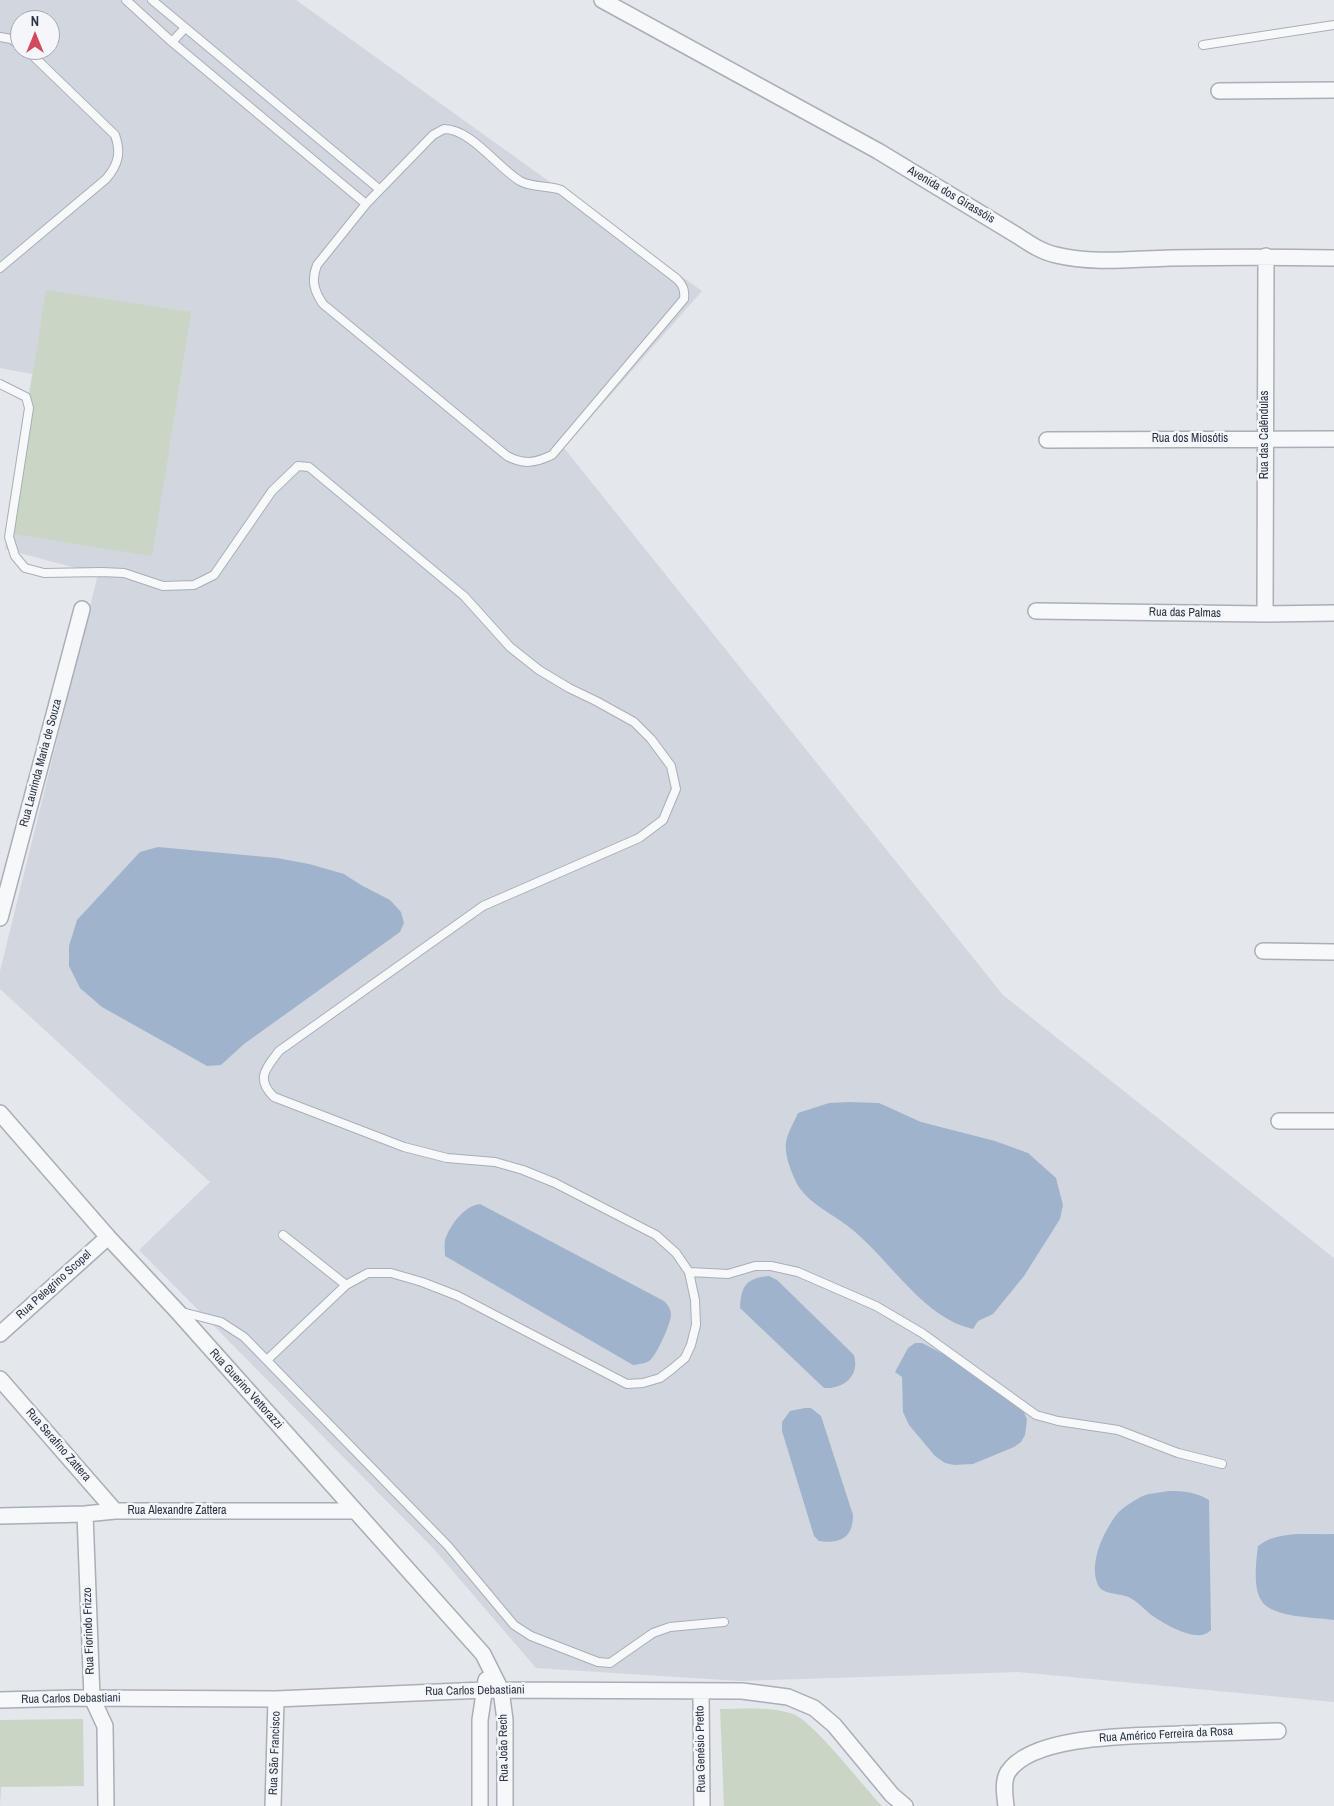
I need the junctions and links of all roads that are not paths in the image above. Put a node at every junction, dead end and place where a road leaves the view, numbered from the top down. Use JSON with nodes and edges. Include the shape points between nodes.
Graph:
{"nodes":[{"id":1,"x":126,"y":0,"type":"edge"},
{"id":2,"x":152,"y":0,"type":"edge"},
{"id":3,"x":602,"y":0,"type":"edge"},
{"id":4,"x":1334,"y":25,"type":"edge"},
{"id":5,"x":185,"y":28,"type":"junction"},
{"id":6,"x":172,"y":42,"type":"junction"},
{"id":7,"x":1203,"y":46,"type":"dead end"},
{"id":8,"x":37,"y":60,"type":"edge"},
{"id":9,"x":1334,"y":90,"type":"edge"},
{"id":10,"x":1219,"y":92,"type":"dead end"},
{"id":11,"x":380,"y":190,"type":"junction"},
{"id":12,"x":366,"y":204,"type":"junction"},
{"id":13,"x":1266,"y":256,"type":"junction"},
{"id":14,"x":1334,"y":258,"type":"edge"},
{"id":15,"x":2,"y":263,"type":"edge"},
{"id":16,"x":0,"y":384,"type":"edge"},
{"id":17,"x":1265,"y":439,"type":"junction"},
{"id":18,"x":1334,"y":439,"type":"edge"},
{"id":19,"x":1047,"y":440,"type":"dead end"},
{"id":20,"x":82,"y":609,"type":"dead end"},
{"id":21,"x":1036,"y":611,"type":"dead end"},
{"id":22,"x":1334,"y":612,"type":"edge"},
{"id":23,"x":1265,"y":614,"type":"junction"},
{"id":24,"x":0,"y":918,"type":"edge"},
{"id":25,"x":1263,"y":951,"type":"dead end"},
{"id":26,"x":1334,"y":952,"type":"edge"},
{"id":27,"x":0,"y":1113,"type":"edge"},
{"id":28,"x":1279,"y":1120,"type":"dead end"},
{"id":29,"x":1334,"y":1120,"type":"edge"},
{"id":30,"x":283,"y":1235,"type":"dead end"},
{"id":31,"x":108,"y":1237,"type":"junction"},
{"id":32,"x":689,"y":1272,"type":"junction"},
{"id":33,"x":346,"y":1285,"type":"junction"},
{"id":34,"x":177,"y":1311,"type":"junction"},
{"id":35,"x":0,"y":1334,"type":"edge"},
{"id":36,"x":267,"y":1360,"type":"junction"},
{"id":37,"x":0,"y":1379,"type":"edge"},
{"id":38,"x":1222,"y":1464,"type":"dead end"},
{"id":39,"x":355,"y":1511,"type":"junction"},
{"id":40,"x":115,"y":1512,"type":"junction"},
{"id":41,"x":84,"y":1514,"type":"junction"},
{"id":42,"x":0,"y":1516,"type":"edge"},
{"id":43,"x":724,"y":1622,"type":"dead end"},
{"id":44,"x":488,"y":1668,"type":"junction"},
{"id":45,"x":484,"y":1690,"type":"junction"},
{"id":46,"x":501,"y":1690,"type":"junction"},
{"id":47,"x":701,"y":1692,"type":"junction"},
{"id":48,"x":92,"y":1698,"type":"junction"},
{"id":49,"x":276,"y":1699,"type":"junction"},
{"id":50,"x":0,"y":1700,"type":"edge"},
{"id":51,"x":1278,"y":1731,"type":"dead end"},
{"id":52,"x":106,"y":1806,"type":"edge"},
{"id":53,"x":273,"y":1806,"type":"edge"},
{"id":54,"x":480,"y":1806,"type":"edge"},
{"id":55,"x":505,"y":1806,"type":"edge"},
{"id":56,"x":702,"y":1806,"type":"edge"},
{"id":57,"x":905,"y":1806,"type":"edge"},
{"id":58,"x":1006,"y":1806,"type":"edge"}],
"edges":[{"from":1,"to":6,"type":"lane"},
{"from":2,"to":5,"type":"lane"},
{"from":3,"to":13,"type":"street","name":"Avenida dos Girassóis","via":[[878,151],[1047,252],[1100,260]]},
{"from":4,"to":7,"type":"lane"},
{"from":5,"to":6,"type":"lane"},
{"from":5,"to":11,"type":"lane"},
{"from":6,"to":12,"type":"lane"},
{"from":8,"to":15,"type":"lane","via":[[115,135],[118,158],[114,170],[106,178]]},
{"from":9,"to":10,"type":"street"},
{"from":11,"to":12,"type":"lane"},
{"from":11,"to":12,"type":"lane","via":[[433,135],[450,129],[466,137],[518,180],[530,186],[561,190],[677,279],[683,285],[684,299],[552,455],[537,462],[515,460],[506,456],[323,304],[316,293],[313,276],[317,265]]},
{"from":13,"to":14,"type":"street","name":"Avenida dos Girassóis"},
{"from":13,"to":17,"type":"street","name":"Rua das Calêndulas"},
{"from":16,"to":32,"type":"lane","via":[[26,397],[29,408],[9,538],[15,556],[25,568],[44,573],[124,573],[163,586],[194,585],[214,575],[272,491],[298,466],[309,467],[464,596],[510,647],[546,674],[634,722],[651,739],[671,766],[676,789],[663,820],[639,838],[483,906],[279,1051],[266,1067],[264,1082],[266,1090],[274,1097],[404,1146],[446,1158],[495,1162],[555,1183],[656,1235],[676,1253]]},
{"from":17,"to":18,"type":"street","name":"Rua dos Miosótis"},
{"from":17,"to":19,"type":"street","name":"Rua dos Miosótis"},
{"from":17,"to":23,"type":"street","name":"Rua das Calêndulas"},
{"from":20,"to":24,"type":"street","name":"Rua Laurinda Maria de Souza"},
{"from":21,"to":23,"type":"street","name":"Rua das Palmas"},
{"from":22,"to":23,"type":"street","name":"Rua das Palmas"},
{"from":25,"to":26,"type":"street"},
{"from":27,"to":31,"type":"street","name":"Rua Guerino Vettorazzi"},
{"from":28,"to":29,"type":"street"},
{"from":30,"to":33,"type":"lane"},
{"from":31,"to":34,"type":"street","name":"Rua Guerino Vettorazzi"},
{"from":31,"to":35,"type":"street","name":"Rua Pelegrino Scopel"},
{"from":32,"to":33,"type":"lane","via":[[696,1325],[685,1358],[660,1378],[627,1384],[458,1296],[422,1282],[391,1273],[368,1273]]},
{"from":32,"to":38,"type":"lane","via":[[728,1274],[755,1266],[798,1272],[876,1306],[907,1324],[1036,1414],[1058,1421],[1118,1430],[1178,1453]]},
{"from":33,"to":36,"type":"lane"},
{"from":34,"to":36,"type":"lane","via":[[221,1322],[244,1337]]},
{"from":34,"to":39,"type":"street","name":"Rua Guerino Vettorazzi"},
{"from":36,"to":43,"type":"lane","via":[[448,1546],[514,1624],[531,1636],[598,1662],[610,1663],[653,1633],[670,1627]]},
{"from":37,"to":40,"type":"street","name":"Rua Serafino Zattera"},
{"from":39,"to":40,"type":"street","name":"Rua Alexandre Zattera"},
{"from":39,"to":44,"type":"street","name":"Rua Guerino Vettorazzi","via":[[482,1654]]},
{"from":40,"to":41,"type":"street","name":"Rua Alexandre Zattera"},
{"from":41,"to":42,"type":"street","name":"Rua Alexandre Zattera"},
{"from":41,"to":48,"type":"street","name":"Rua Fiorindo Frizzo"},
{"from":44,"to":45,"type":"street"},
{"from":44,"to":46,"type":"street","name":"Rua Guerino Vettorazzi"},
{"from":45,"to":46,"type":"street","name":"Rua Carlos Debastiani"},
{"from":45,"to":49,"type":"street","name":"Rua Carlos Debastiani"},
{"from":45,"to":54,"type":"street","name":"Rua João Rech","via":[[480,1720]]},
{"from":46,"to":47,"type":"street","name":"Rua Carlos Debastiani"},
{"from":46,"to":55,"type":"street","name":"Rua João Rech","via":[[505,1720]]},
{"from":47,"to":56,"type":"street","name":"Rua Genésio Pretto"},
{"from":47,"to":57,"type":"street","name":"Rua Carlos Debastiani","via":[[742,1691],[788,1697],[814,1708],[834,1725],[892,1795]]},
{"from":48,"to":49,"type":"street","name":"Rua Carlos Debastiani"},
{"from":48,"to":50,"type":"street","name":"Rua Carlos Debastiani"},
{"from":48,"to":52,"type":"street","name":"Rua Fiorindo Frizzo","via":[[105,1726]]},
{"from":49,"to":53,"type":"street","name":"Rua São Francisco"},
{"from":51,"to":58,"type":"street","name":"Rua Américo Ferreira da Rosa","via":[[1098,1738],[1044,1749],[1018,1761],[1007,1774]]}]}
